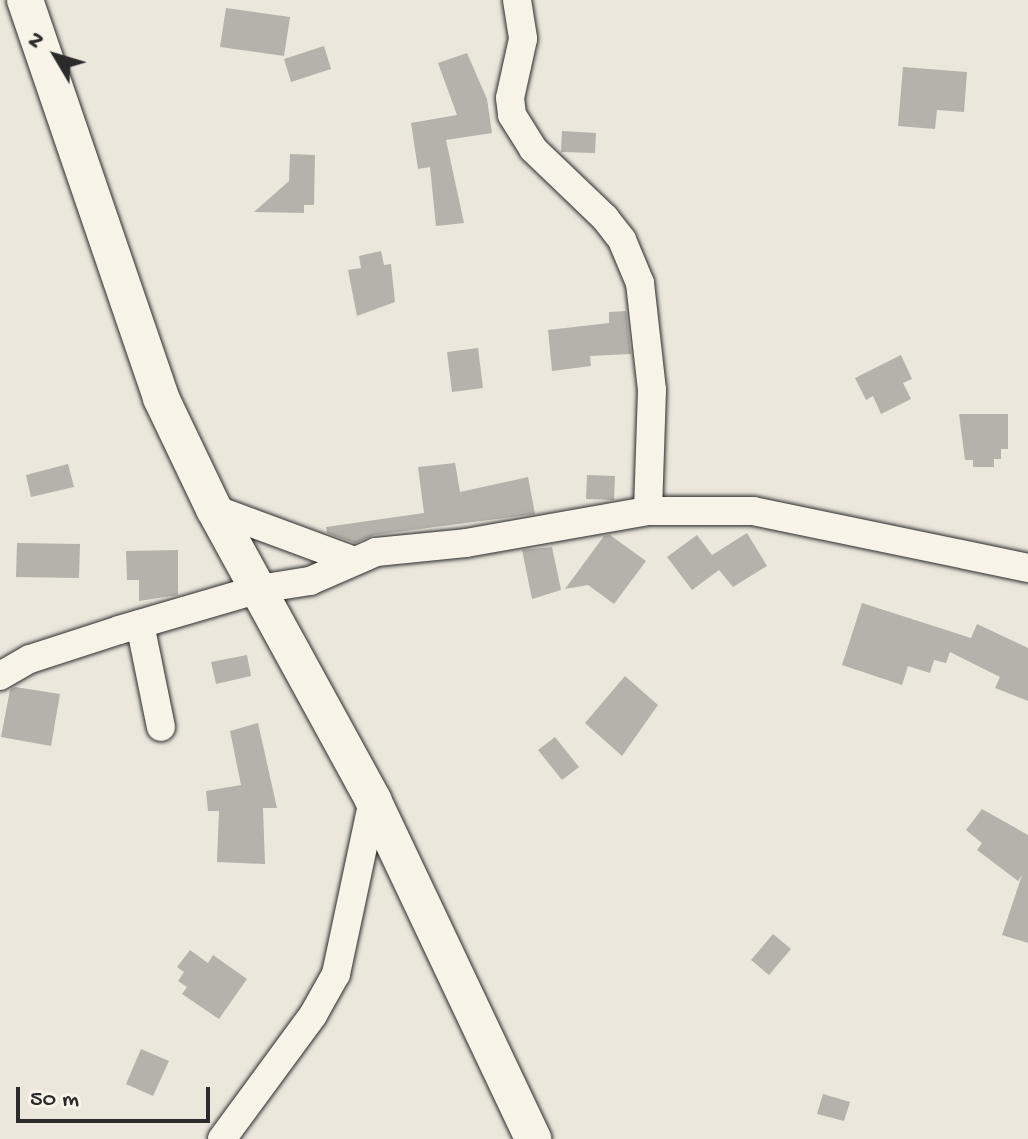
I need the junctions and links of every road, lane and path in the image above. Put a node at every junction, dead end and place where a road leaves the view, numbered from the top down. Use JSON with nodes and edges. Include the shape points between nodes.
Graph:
{"nodes":[{"id":1,"x":25,"y":0,"type":"edge"},
{"id":2,"x":517,"y":0,"type":"edge"},
{"id":3,"x":214,"y":509,"type":"junction"},
{"id":4,"x":648,"y":511,"type":"junction"},
{"id":5,"x":352,"y":560,"type":"junction"},
{"id":6,"x":1028,"y":568,"type":"edge"},
{"id":7,"x":259,"y":589,"type":"junction"},
{"id":8,"x":140,"y":624,"type":"junction"},
{"id":9,"x":0,"y":676,"type":"edge"},
{"id":10,"x":161,"y":727,"type":"dead end"},
{"id":11,"x":373,"y":800,"type":"junction"},
{"id":12,"x":222,"y":1139,"type":"edge"},
{"id":13,"x":533,"y":1139,"type":"edge"}],
"edges":[{"from":1,"to":3,"type":"main road","via":[[161,398]]},
{"from":2,"to":4,"type":"street","via":[[523,39],[510,98],[512,115],[533,149],[622,240],[640,283],[652,390]]},
{"from":3,"to":5,"type":"street"},
{"from":3,"to":7,"type":"main road"},
{"from":4,"to":5,"type":"street","via":[[466,543],[393,548]]},
{"from":4,"to":6,"type":"street","via":[[753,511]]},
{"from":5,"to":7,"type":"street","via":[[310,581]]},
{"from":7,"to":8,"type":"street"},
{"from":7,"to":11,"type":"main road"},
{"from":8,"to":9,"type":"street","via":[[30,659]]},
{"from":8,"to":10,"type":"street"},
{"from":11,"to":12,"type":"street","via":[[336,974],[313,1015]]},
{"from":11,"to":13,"type":"main road"}]}
